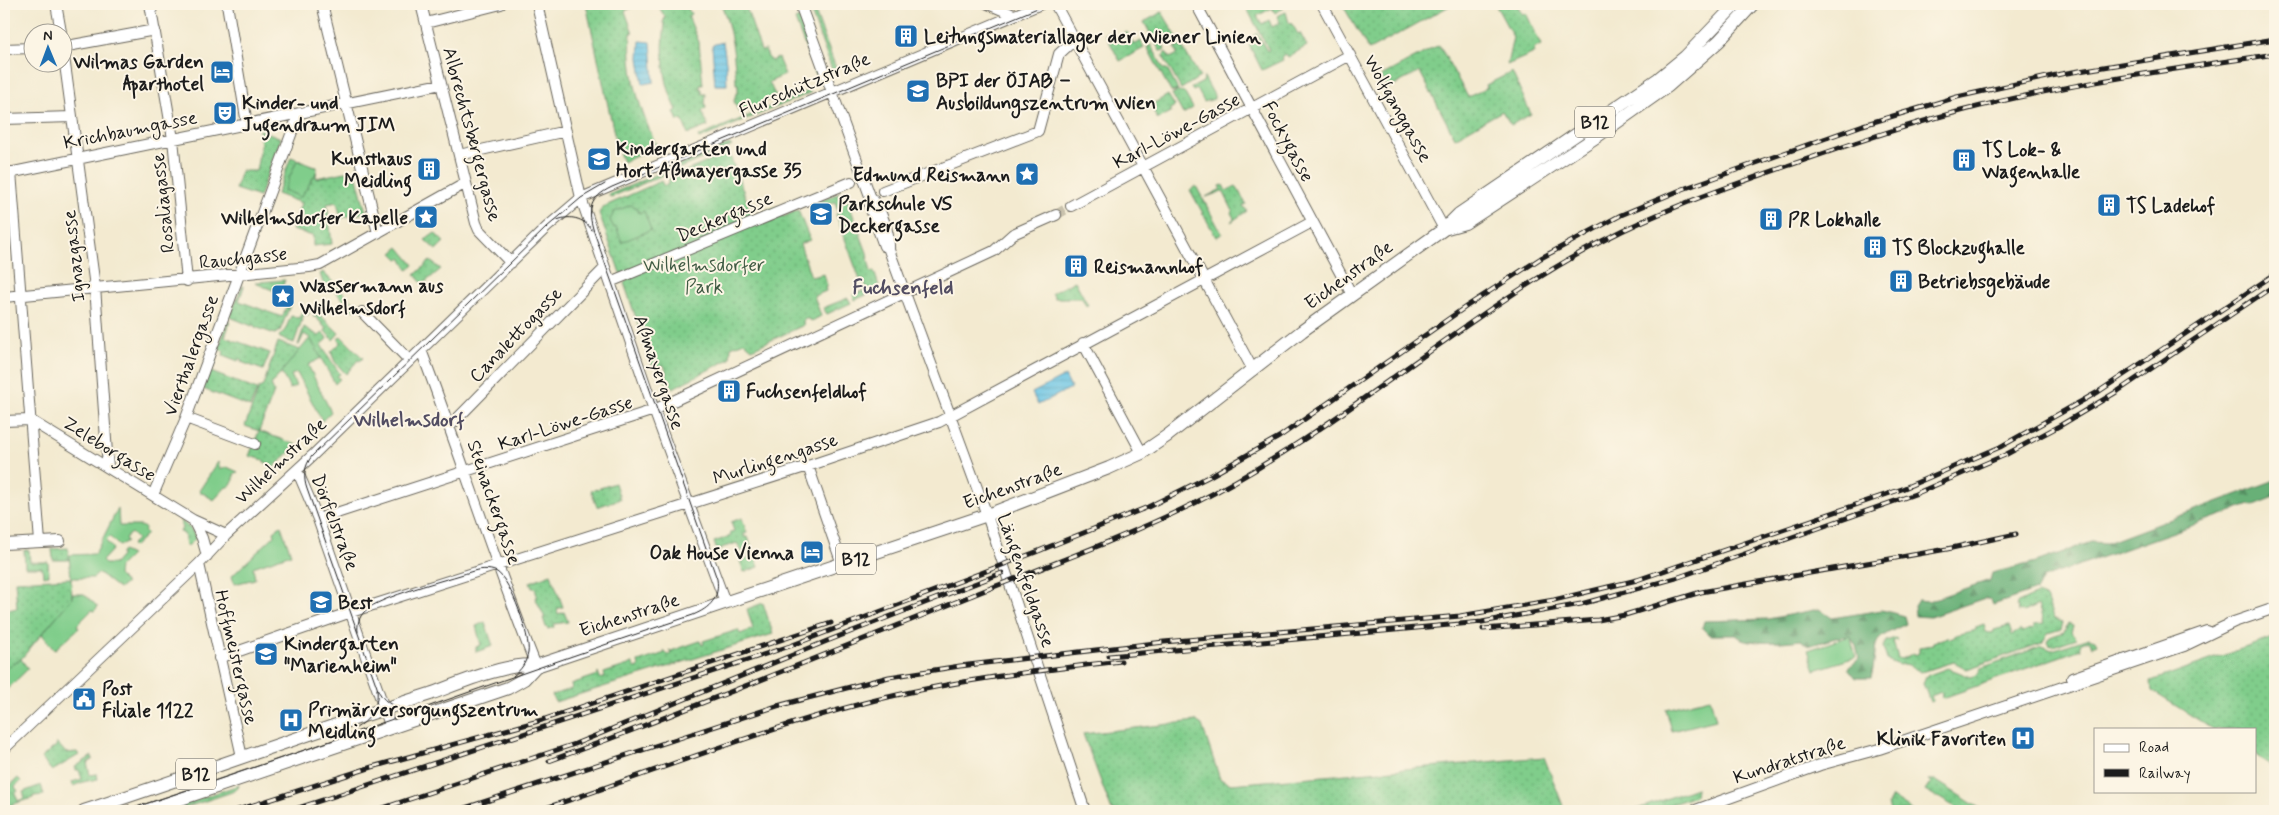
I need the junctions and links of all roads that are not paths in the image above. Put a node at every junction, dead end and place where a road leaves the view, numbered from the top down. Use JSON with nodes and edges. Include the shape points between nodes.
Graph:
{"nodes":[{"id":1,"x":56,"y":4,"type":"edge"},
{"id":2,"x":150,"y":4,"type":"edge"},
{"id":3,"x":226,"y":4,"type":"edge"},
{"id":4,"x":322,"y":4,"type":"edge"},
{"id":5,"x":421,"y":4,"type":"edge"},
{"id":6,"x":501,"y":4,"type":"edge"},
{"id":7,"x":537,"y":4,"type":"edge"},
{"id":8,"x":800,"y":4,"type":"edge"},
{"id":9,"x":988,"y":4,"type":"edge"},
{"id":10,"x":1041,"y":4,"type":"edge"},
{"id":11,"x":1055,"y":4,"type":"edge"},
{"id":12,"x":1196,"y":4,"type":"edge"},
{"id":13,"x":1322,"y":4,"type":"edge"},
{"id":14,"x":1736,"y":4,"type":"edge"},
{"id":15,"x":1753,"y":4,"type":"edge"},
{"id":16,"x":1014,"y":15,"type":"junction"},
{"id":17,"x":59,"y":22,"type":"edge"},
{"id":18,"x":426,"y":23,"type":"junction"},
{"id":19,"x":155,"y":30,"type":"junction"},
{"id":20,"x":1074,"y":40,"type":"junction"},
{"id":21,"x":72,"y":44,"type":"edge"},
{"id":22,"x":22,"y":48,"type":"edge"},
{"id":23,"x":4,"y":49,"type":"edge"},
{"id":24,"x":1350,"y":55,"type":"junction"},
{"id":25,"x":66,"y":72,"type":"edge"},
{"id":26,"x":441,"y":84,"type":"junction"},
{"id":27,"x":832,"y":92,"type":"junction"},
{"id":28,"x":346,"y":103,"type":"junction"},
{"id":29,"x":1252,"y":108,"type":"junction"},
{"id":30,"x":299,"y":113,"type":"junction"},
{"id":31,"x":72,"y":117,"type":"junction"},
{"id":32,"x":4,"y":120,"type":"edge"},
{"id":33,"x":247,"y":124,"type":"junction"},
{"id":34,"x":566,"y":130,"type":"junction"},
{"id":35,"x":173,"y":139,"type":"junction"},
{"id":36,"x":459,"y":154,"type":"junction"},
{"id":37,"x":79,"y":157,"type":"junction"},
{"id":38,"x":1144,"y":167,"type":"junction"},
{"id":39,"x":7,"y":173,"type":"edge"},
{"id":40,"x":851,"y":182,"type":"dead end"},
{"id":41,"x":466,"y":183,"type":"junction"},
{"id":42,"x":883,"y":191,"type":"dead end"},
{"id":43,"x":581,"y":198,"type":"junction"},
{"id":44,"x":1071,"y":206,"type":"tunnel mouth"},
{"id":45,"x":1056,"y":215,"type":"tunnel mouth"},
{"id":46,"x":1312,"y":222,"type":"junction"},
{"id":47,"x":1444,"y":229,"type":"junction"},
{"id":48,"x":378,"y":232,"type":"junction"},
{"id":49,"x":511,"y":263,"type":"junction"},
{"id":50,"x":605,"y":268,"type":"junction"},
{"id":51,"x":239,"y":274,"type":"junction"},
{"id":52,"x":1204,"y":280,"type":"junction"},
{"id":53,"x":188,"y":281,"type":"junction"},
{"id":54,"x":610,"y":282,"type":"junction"},
{"id":55,"x":95,"y":287,"type":"junction"},
{"id":56,"x":905,"y":292,"type":"junction"},
{"id":57,"x":1352,"y":295,"type":"junction"},
{"id":58,"x":21,"y":296,"type":"junction"},
{"id":59,"x":4,"y":297,"type":"edge"},
{"id":60,"x":362,"y":312,"type":"dead end"},
{"id":61,"x":1083,"y":344,"type":"junction"},
{"id":62,"x":421,"y":350,"type":"junction"},
{"id":63,"x":410,"y":361,"type":"junction"},
{"id":64,"x":1253,"y":370,"type":"junction"},
{"id":65,"x":654,"y":410,"type":"junction"},
{"id":66,"x":950,"y":416,"type":"junction"},
{"id":67,"x":186,"y":418,"type":"junction"},
{"id":68,"x":30,"y":420,"type":"junction"},
{"id":69,"x":4,"y":421,"type":"edge"},
{"id":70,"x":450,"y":426,"type":"junction"},
{"id":71,"x":255,"y":444,"type":"dead end"},
{"id":72,"x":1142,"y":453,"type":"junction"},
{"id":73,"x":108,"y":466,"type":"junction"},
{"id":74,"x":808,"y":466,"type":"junction"},
{"id":75,"x":298,"y":470,"type":"junction"},
{"id":76,"x":467,"y":473,"type":"junction"},
{"id":77,"x":153,"y":496,"type":"junction"},
{"id":78,"x":688,"y":504,"type":"junction"},
{"id":79,"x":987,"y":515,"type":"junction"},
{"id":80,"x":318,"y":519,"type":"junction"},
{"id":81,"x":193,"y":520,"type":"junction"},
{"id":82,"x":226,"y":534,"type":"junction"},
{"id":83,"x":60,"y":541,"type":"dead end"},
{"id":84,"x":40,"y":542,"type":"junction"},
{"id":85,"x":4,"y":544,"type":"edge"},
{"id":86,"x":207,"y":556,"type":"junction"},
{"id":87,"x":199,"y":564,"type":"junction"},
{"id":88,"x":842,"y":564,"type":"junction"},
{"id":89,"x":498,"y":565,"type":"junction"},
{"id":90,"x":725,"y":602,"type":"junction"},
{"id":91,"x":2275,"y":608,"type":"edge"},
{"id":92,"x":351,"y":612,"type":"junction"},
{"id":93,"x":219,"y":658,"type":"junction"},
{"id":94,"x":536,"y":666,"type":"junction"},
{"id":95,"x":385,"y":708,"type":"junction"},
{"id":96,"x":391,"y":728,"type":"junction"},
{"id":97,"x":4,"y":749,"type":"edge"},
{"id":98,"x":242,"y":757,"type":"junction"},
{"id":99,"x":84,"y":811,"type":"edge"},
{"id":100,"x":145,"y":811,"type":"edge"},
{"id":101,"x":1085,"y":811,"type":"edge"},
{"id":102,"x":1693,"y":811,"type":"edge"}],
"edges":[{"from":1,"to":17,"type":"street"},
{"from":2,"to":19,"type":"street","name":"Rosaliagasse"},
{"from":3,"to":33,"type":"street"},
{"from":4,"to":28,"type":"street"},
{"from":5,"to":18,"type":"street","name":"Albrechtsbergergasse"},
{"from":6,"to":18,"type":"street"},
{"from":7,"to":34,"type":"street","name":"Aßmayergasse"},
{"from":8,"to":27,"type":"street","name":"Längenfeldgasse"},
{"from":9,"to":16,"type":"street"},
{"from":10,"to":16,"type":"street","name":"Flurschützstraße"},
{"from":11,"to":20,"type":"street"},
{"from":12,"to":29,"type":"street","name":"Fockygasse"},
{"from":13,"to":24,"type":"street","name":"Wolfganggasse"},
{"from":14,"to":47,"type":"main road","name":"Eichenstraße","number":"B12","via":[[1658,79],[1459,214]]},
{"from":15,"to":47,"type":"main road","name":"Eichenstraße","number":"B12","via":[[1719,41],[1668,86],[1465,223]]},
{"from":16,"to":27,"type":"street","name":"Flurschützstraße"},
{"from":18,"to":26,"type":"street","name":"Albrechtsbergergasse"},
{"from":19,"to":21,"type":"street"},
{"from":19,"to":35,"type":"street","name":"Rosaliagasse"},
{"from":20,"to":38,"type":"street"},
{"from":20,"to":42,"type":"street","via":[[1059,54],[1038,130]]},
{"from":22,"to":23,"type":"street"},
{"from":24,"to":29,"type":"street","name":"Karl-Löwe-Gasse"},
{"from":24,"to":47,"type":"street","name":"Wolfganggasse"},
{"from":25,"to":31,"type":"street","name":"Ignazgasse"},
{"from":26,"to":28,"type":"street","name":"Krichbaumgasse"},
{"from":26,"to":36,"type":"street","name":"Albrechtsbergergasse"},
{"from":27,"to":43,"type":"street","name":"Flurschützstraße"},
{"from":27,"to":56,"type":"street","name":"Längenfeldgasse","via":[[870,196],[877,205]]},
{"from":28,"to":30,"type":"street","name":"Krichbaumgasse"},
{"from":28,"to":48,"type":"street"},
{"from":29,"to":38,"type":"street","name":"Karl-Löwe-Gasse"},
{"from":29,"to":46,"type":"street","name":"Fockygasse"},
{"from":30,"to":33,"type":"street","name":"Krichbaumgasse"},
{"from":30,"to":51,"type":"street","name":"Vierthalergasse"},
{"from":31,"to":32,"type":"street"},
{"from":31,"to":37,"type":"street","name":"Ignazgasse"},
{"from":33,"to":35,"type":"street","name":"Krichbaumgasse"},
{"from":34,"to":36,"type":"street"},
{"from":34,"to":43,"type":"street","name":"Aßmayergasse"},
{"from":35,"to":37,"type":"street","name":"Krichbaumgasse"},
{"from":35,"to":53,"type":"street","name":"Rosaliagasse"},
{"from":36,"to":41,"type":"street","name":"Albrechtsbergergasse"},
{"from":37,"to":39,"type":"street","name":"Krichbaumgasse"},
{"from":37,"to":55,"type":"street","name":"Ignazgasse"},
{"from":38,"to":44,"type":"street","name":"Karl-Löwe-Gasse"},
{"from":38,"to":52,"type":"street"},
{"from":39,"to":58,"type":"street"},
{"from":40,"to":54,"type":"street","name":"Deckergasse"},
{"from":41,"to":48,"type":"street","name":"Rauchgasse"},
{"from":41,"to":49,"type":"street","name":"Albrechtsbergergasse","via":[[476,224]]},
{"from":43,"to":49,"type":"street","name":"Wilhelmstraße"},
{"from":43,"to":50,"type":"street","name":"Aßmayergasse"},
{"from":45,"to":56,"type":"street","name":"Karl-Löwe-Gasse","via":[[1013,234],[994,251]]},
{"from":46,"to":52,"type":"street","name":"Murlingengasse"},
{"from":46,"to":57,"type":"street","name":"Fockygasse"},
{"from":47,"to":57,"type":"main road","name":"Eichenstraße","number":"B12"},
{"from":48,"to":51,"type":"street","name":"Rauchgasse","via":[[320,265]]},
{"from":49,"to":62,"type":"street","name":"Wilhelmstraße"},
{"from":50,"to":54,"type":"street","name":"Aßmayergasse"},
{"from":50,"to":70,"type":"street","name":"Canalettogasse"},
{"from":51,"to":53,"type":"street","name":"Rauchgasse"},
{"from":51,"to":67,"type":"street","name":"Vierthalergasse"},
{"from":52,"to":61,"type":"street","name":"Murlingengasse"},
{"from":52,"to":64,"type":"street"},
{"from":53,"to":55,"type":"street","name":"Rauchgasse"},
{"from":54,"to":65,"type":"street","name":"Aßmayergasse"},
{"from":55,"to":58,"type":"street","name":"Rauchgasse"},
{"from":55,"to":73,"type":"street","name":"Ignazgasse"},
{"from":56,"to":65,"type":"street","name":"Karl-Löwe-Gasse"},
{"from":56,"to":66,"type":"street","name":"Längenfeldgasse"},
{"from":57,"to":64,"type":"main road","name":"Eichenstraße","number":"B12"},
{"from":58,"to":59,"type":"street","name":"Rauchgasse"},
{"from":58,"to":68,"type":"street"},
{"from":60,"to":63,"type":"street"},
{"from":61,"to":66,"type":"street","name":"Murlingengasse"},
{"from":61,"to":72,"type":"street"},
{"from":62,"to":63,"type":"street","name":"Wilhelmstraße"},
{"from":62,"to":70,"type":"street","name":"Steinackergasse"},
{"from":63,"to":75,"type":"street","name":"Wilhelmstraße"},
{"from":64,"to":72,"type":"main road","name":"Eichenstraße","number":"B12"},
{"from":65,"to":76,"type":"street","name":"Karl-Löwe-Gasse"},
{"from":65,"to":78,"type":"street","name":"Aßmayergasse"},
{"from":66,"to":74,"type":"street","name":"Murlingengasse"},
{"from":66,"to":79,"type":"street","name":"Längenfeldgasse"},
{"from":67,"to":71,"type":"street"},
{"from":67,"to":77,"type":"street","name":"Vierthalergasse"},
{"from":68,"to":69,"type":"street"},
{"from":68,"to":73,"type":"street","name":"Zeleborgasse"},
{"from":68,"to":84,"type":"street"},
{"from":70,"to":76,"type":"street","name":"Steinackergasse"},
{"from":72,"to":79,"type":"main road","name":"Eichenstraße","number":"B12"},
{"from":73,"to":77,"type":"street","name":"Zeleborgasse"},
{"from":74,"to":78,"type":"street","name":"Murlingengasse"},
{"from":74,"to":88,"type":"street"},
{"from":75,"to":80,"type":"street","name":"Dörfelstraße"},
{"from":75,"to":82,"type":"street","name":"Wilhelmstraße"},
{"from":76,"to":80,"type":"street","name":"Karl-Löwe-Gasse"},
{"from":76,"to":89,"type":"street","name":"Steinackergasse"},
{"from":77,"to":81,"type":"street","name":"Zeleborgasse"},
{"from":78,"to":89,"type":"street","name":"Murlingengasse"},
{"from":78,"to":90,"type":"street","name":"Aßmayergasse"},
{"from":79,"to":88,"type":"main road","name":"Eichenstraße","number":"B12"},
{"from":79,"to":101,"type":"street","name":"Längenfeldgasse"},
{"from":80,"to":92,"type":"street","name":"Dörfelstraße"},
{"from":81,"to":82,"type":"street","name":"Zeleborgasse"},
{"from":81,"to":86,"type":"street"},
{"from":82,"to":86,"type":"street","name":"Wilhelmstraße"},
{"from":83,"to":84,"type":"street"},
{"from":84,"to":85,"type":"street"},
{"from":86,"to":87,"type":"street","name":"Wilhelmstraße"},
{"from":87,"to":93,"type":"street","name":"Hoffmeistergasse"},
{"from":87,"to":97,"type":"street","name":"Wilhelmstraße"},
{"from":88,"to":90,"type":"main road","name":"Eichenstraße","number":"B12"},
{"from":89,"to":92,"type":"street","name":"Murlingengasse"},
{"from":89,"to":94,"type":"street","name":"Steinackergasse"},
{"from":90,"to":94,"type":"main road","name":"Eichenstraße","number":"B12"},
{"from":91,"to":102,"type":"street","name":"Kundratstraße","via":[[2090,670],[2040,694],[1879,749],[1820,765]]},
{"from":92,"to":93,"type":"street","name":"Murlingengasse"},
{"from":92,"to":95,"type":"street","name":"Dörfelstraße"},
{"from":93,"to":98,"type":"street","name":"Hoffmeistergasse"},
{"from":94,"to":95,"type":"main road","name":"Eichenstraße","number":"B12","via":[[523,665],[502,670]]},
{"from":94,"to":96,"type":"main road","name":"Eichenstraße","number":"B12","via":[[524,679],[508,688]]},
{"from":95,"to":96,"type":"street","name":"Dörfelstraße"},
{"from":95,"to":98,"type":"main road","name":"Eichenstraße","number":"B12"},
{"from":96,"to":100,"type":"main road","name":"Eichenstraße","number":"B12"},
{"from":98,"to":99,"type":"main road","name":"Eichenstraße","number":"B12"}]}
